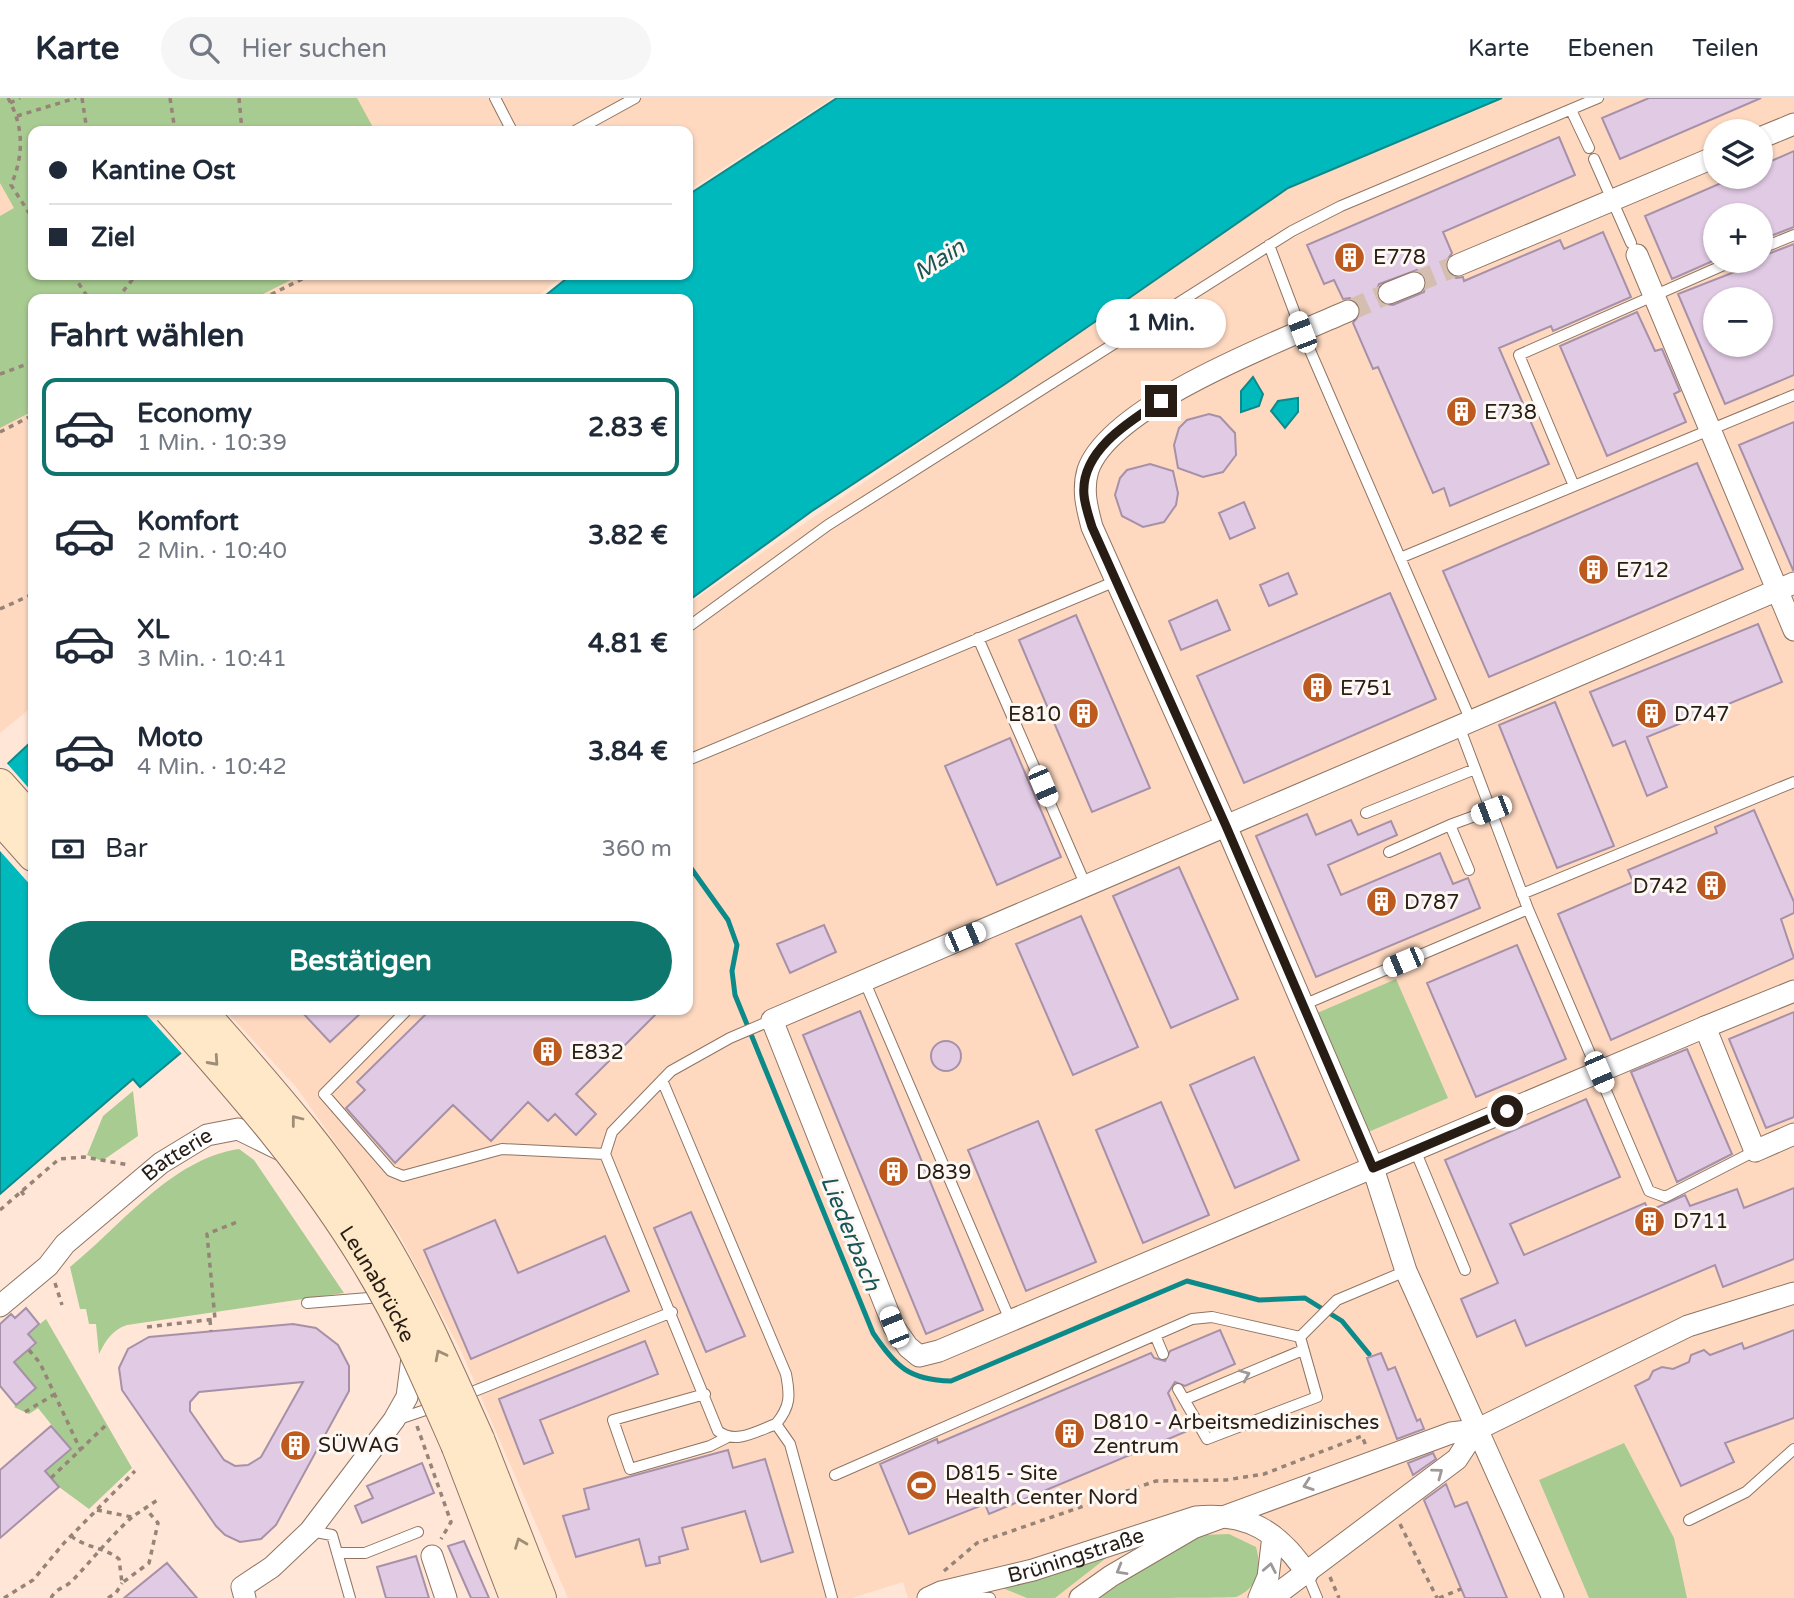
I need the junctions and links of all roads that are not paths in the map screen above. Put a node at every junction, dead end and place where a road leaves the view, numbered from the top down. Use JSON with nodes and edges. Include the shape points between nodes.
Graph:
{"nodes":[{"id":1,"x":495,"y":98,"type":"edge"},
{"id":2,"x":635,"y":98,"type":"edge"},
{"id":3,"x":1598,"y":98,"type":"edge"},
{"id":4,"x":1571,"y":110,"type":"junction"},
{"id":5,"x":1794,"y":124,"type":"edge"},
{"id":6,"x":509,"y":126,"type":"edge"},
{"id":7,"x":584,"y":126,"type":"edge"},
{"id":8,"x":1773,"y":133,"type":"edge"},
{"id":9,"x":1703,"y":162,"type":"edge"},
{"id":10,"x":1612,"y":200,"type":"junction"},
{"id":11,"x":1794,"y":235,"type":"edge"},
{"id":12,"x":1773,"y":244,"type":"edge"},
{"id":13,"x":1269,"y":245,"type":"junction"},
{"id":14,"x":1634,"y":249,"type":"joint"},
{"id":15,"x":1458,"y":265,"type":"tunnel mouth"},
{"id":16,"x":1705,"y":273,"type":"edge"},
{"id":17,"x":1414,"y":283,"type":"tunnel mouth"},
{"id":18,"x":1389,"y":293,"type":"tunnel mouth"},
{"id":19,"x":1654,"y":295,"type":"junction"},
{"id":20,"x":1348,"y":311,"type":"tunnel mouth"},
{"id":21,"x":1302,"y":332,"type":"junction"},
{"id":22,"x":1794,"y":394,"type":"edge"},
{"id":23,"x":1710,"y":429,"type":"junction"},
{"id":24,"x":1574,"y":486,"type":"junction"},
{"id":25,"x":1400,"y":558,"type":"junction"},
{"id":26,"x":1116,"y":581,"type":"junction"},
{"id":27,"x":1786,"y":587,"type":"edge"},
{"id":28,"x":693,"y":623,"type":"edge"},
{"id":29,"x":1794,"y":630,"type":"edge"},
{"id":30,"x":978,"y":638,"type":"junction"},
{"id":31,"x":1465,"y":724,"type":"junction"},
{"id":32,"x":693,"y":758,"type":"edge"},
{"id":33,"x":1475,"y":769,"type":"junction"},
{"id":34,"x":1794,"y":782,"type":"edge"},
{"id":35,"x":0,"y":784,"type":"edge"},
{"id":36,"x":1491,"y":810,"type":"junction"},
{"id":37,"x":1366,"y":813,"type":"dead end"},
{"id":38,"x":28,"y":815,"type":"edge"},
{"id":39,"x":0,"y":819,"type":"edge"},
{"id":40,"x":1450,"y":825,"type":"junction"},
{"id":41,"x":1226,"y":826,"type":"junction"},
{"id":42,"x":28,"y":850,"type":"edge"},
{"id":43,"x":1388,"y":852,"type":"dead end"},
{"id":44,"x":1469,"y":870,"type":"dead end"},
{"id":45,"x":1086,"y":886,"type":"junction"},
{"id":46,"x":1522,"y":894,"type":"junction"},
{"id":47,"x":1528,"y":909,"type":"junction"},
{"id":48,"x":864,"y":981,"type":"junction"},
{"id":49,"x":1794,"y":991,"type":"edge"},
{"id":50,"x":1303,"y":1005,"type":"junction"},
{"id":51,"x":173,"y":1015,"type":"edge"},
{"id":52,"x":205,"y":1015,"type":"edge"},
{"id":53,"x":402,"y":1015,"type":"edge"},
{"id":54,"x":772,"y":1020,"type":"junction"},
{"id":55,"x":1705,"y":1027,"type":"junction"},
{"id":56,"x":1599,"y":1072,"type":"junction"},
{"id":57,"x":662,"y":1080,"type":"junction"},
{"id":58,"x":1794,"y":1134,"type":"edge"},
{"id":59,"x":1415,"y":1150,"type":"junction"},
{"id":60,"x":1755,"y":1151,"type":"junction"},
{"id":61,"x":605,"y":1154,"type":"junction"},
{"id":62,"x":1373,"y":1168,"type":"junction"},
{"id":63,"x":1465,"y":1270,"type":"dead end"},
{"id":64,"x":1406,"y":1271,"type":"junction"},
{"id":65,"x":1794,"y":1293,"type":"edge"},
{"id":66,"x":400,"y":1296,"type":"junction"},
{"id":67,"x":307,"y":1303,"type":"dead end"},
{"id":68,"x":0,"y":1306,"type":"edge"},
{"id":69,"x":672,"y":1312,"type":"junction"},
{"id":70,"x":1010,"y":1320,"type":"junction"},
{"id":71,"x":1155,"y":1335,"type":"junction"},
{"id":72,"x":1300,"y":1337,"type":"junction"},
{"id":73,"x":1304,"y":1350,"type":"junction"},
{"id":74,"x":1163,"y":1354,"type":"dead end"},
{"id":75,"x":1178,"y":1390,"type":"dead end"},
{"id":76,"x":705,"y":1394,"type":"junction"},
{"id":77,"x":1186,"y":1399,"type":"junction"},
{"id":78,"x":404,"y":1417,"type":"junction"},
{"id":79,"x":776,"y":1424,"type":"junction"},
{"id":80,"x":1476,"y":1430,"type":"junction"},
{"id":81,"x":726,"y":1438,"type":"junction"},
{"id":82,"x":468,"y":1443,"type":"junction"},
{"id":83,"x":1794,"y":1450,"type":"edge"},
{"id":84,"x":835,"y":1475,"type":"dead end"},
{"id":85,"x":1224,"y":1516,"type":"junction"},
{"id":86,"x":1689,"y":1520,"type":"dead end"},
{"id":87,"x":310,"y":1531,"type":"junction"},
{"id":88,"x":418,"y":1532,"type":"dead end"},
{"id":89,"x":1273,"y":1536,"type":"junction"},
{"id":90,"x":337,"y":1553,"type":"junction"},
{"id":91,"x":432,"y":1556,"type":"road end"},
{"id":92,"x":1307,"y":1574,"type":"junction"},
{"id":93,"x":244,"y":1592,"type":"edge"},
{"id":94,"x":350,"y":1598,"type":"edge"},
{"id":95,"x":446,"y":1598,"type":"edge"},
{"id":96,"x":515,"y":1598,"type":"edge"},
{"id":97,"x":541,"y":1598,"type":"edge"},
{"id":98,"x":832,"y":1598,"type":"edge"},
{"id":99,"x":928,"y":1598,"type":"edge"},
{"id":100,"x":952,"y":1598,"type":"edge"},
{"id":101,"x":990,"y":1598,"type":"edge"},
{"id":102,"x":1080,"y":1598,"type":"edge"},
{"id":103,"x":1259,"y":1598,"type":"edge"},
{"id":104,"x":1272,"y":1598,"type":"edge"},
{"id":105,"x":1317,"y":1598,"type":"edge"},
{"id":106,"x":1553,"y":1598,"type":"edge"}],
"edges":[{"from":1,"to":6,"type":"lane"},
{"from":2,"to":7,"type":"lane"},
{"from":3,"to":4,"type":"lane"},
{"from":4,"to":10,"type":"lane"},
{"from":4,"to":13,"type":"lane","via":[[1341,206]]},
{"from":5,"to":8,"type":"street"},
{"from":9,"to":10,"type":"street"},
{"from":10,"to":14,"type":"lane"},
{"from":10,"to":15,"type":"street"},
{"from":11,"to":12,"type":"lane"},
{"from":13,"to":21,"type":"lane"},
{"from":13,"to":28,"type":"lane","via":[[828,525]]},
{"from":14,"to":19,"type":"street"},
{"from":16,"to":19,"type":"lane"},
{"from":17,"to":18,"type":"street"},
{"from":19,"to":23,"type":"street"},
{"from":19,"to":24,"type":"lane","via":[[1519,355]]},
{"from":20,"to":21,"type":"street"},
{"from":21,"to":25,"type":"lane"},
{"from":21,"to":26,"type":"street","via":[[1194,380],[1127,424],[1098,452],[1088,470],[1084,493],[1092,527]]},
{"from":22,"to":23,"type":"lane"},
{"from":23,"to":24,"type":"lane"},
{"from":23,"to":27,"type":"street"},
{"from":24,"to":25,"type":"lane"},
{"from":25,"to":31,"type":"lane"},
{"from":26,"to":30,"type":"lane"},
{"from":26,"to":41,"type":"street"},
{"from":27,"to":29,"type":"street"},
{"from":27,"to":31,"type":"street"},
{"from":30,"to":32,"type":"lane"},
{"from":30,"to":45,"type":"lane"},
{"from":31,"to":33,"type":"lane"},
{"from":31,"to":41,"type":"street"},
{"from":33,"to":36,"type":"lane"},
{"from":33,"to":37,"type":"lane"},
{"from":34,"to":46,"type":"lane"},
{"from":35,"to":38,"type":"main road"},
{"from":36,"to":40,"type":"lane"},
{"from":36,"to":46,"type":"lane"},
{"from":39,"to":42,"type":"main road"},
{"from":40,"to":43,"type":"lane"},
{"from":40,"to":44,"type":"lane"},
{"from":41,"to":45,"type":"street"},
{"from":41,"to":50,"type":"street"},
{"from":45,"to":48,"type":"street"},
{"from":46,"to":47,"type":"lane"},
{"from":47,"to":50,"type":"lane"},
{"from":47,"to":56,"type":"lane"},
{"from":48,"to":54,"type":"street"},
{"from":48,"to":70,"type":"lane"},
{"from":49,"to":55,"type":"street"},
{"from":50,"to":62,"type":"street"},
{"from":51,"to":82,"type":"main road","name":"Leunabrücke","one_way":true,"bridge":true,"via":[[256,1107],[372,1271],[432,1388]]},
{"from":82,"to":52,"type":"main road","name":"Leunabrücke","one_way":true,"bridge":true,"via":[[390,1254],[274,1092]]},
{"from":53,"to":61,"type":"lane","via":[[324,1094],[391,1171],[403,1176],[502,1149]]},
{"from":54,"to":57,"type":"lane","via":[[730,1038]]},
{"from":54,"to":70,"type":"street","via":[[894,1327],[908,1347],[919,1356],[939,1351]]},
{"from":55,"to":56,"type":"street"},
{"from":55,"to":60,"type":"street"},
{"from":56,"to":59,"type":"street"},
{"from":56,"to":60,"type":"lane","via":[[1649,1191],[1655,1195],[1665,1197]]},
{"from":57,"to":61,"type":"lane","via":[[612,1132]]},
{"from":57,"to":79,"type":"lane","via":[[786,1374],[790,1399]]},
{"from":58,"to":60,"type":"street"},
{"from":59,"to":62,"type":"street"},
{"from":59,"to":63,"type":"lane"},
{"from":61,"to":69,"type":"lane"},
{"from":62,"to":64,"type":"street"},
{"from":62,"to":70,"type":"street"},
{"from":64,"to":72,"type":"lane","via":[[1338,1300]]},
{"from":64,"to":80,"type":"street"},
{"from":65,"to":80,"type":"street","via":[[1688,1326]]},
{"from":66,"to":67,"type":"lane"},
{"from":66,"to":68,"type":"street","name":"Batterie","via":[[364,1234],[311,1164],[238,1129],[207,1135],[154,1170]]},
{"from":66,"to":78,"type":"street","name":"Batterie","via":[[413,1349]]},
{"from":69,"to":76,"type":"lane"},
{"from":69,"to":78,"type":"lane"},
{"from":71,"to":72,"type":"lane","via":[[1192,1319],[1212,1317]]},
{"from":71,"to":74,"type":"lane"},
{"from":71,"to":84,"type":"lane"},
{"from":72,"to":73,"type":"lane"},
{"from":77,"to":73,"type":"lane","one_way":true},
{"from":73,"to":77,"type":"lane","via":[[1317,1397],[1206,1439]]},
{"from":75,"to":77,"type":"lane"},
{"from":76,"to":81,"type":"lane","via":[[718,1431]]},
{"from":76,"to":81,"type":"lane","via":[[613,1420],[630,1469]]},
{"from":78,"to":87,"type":"street","name":"Batterie"},
{"from":79,"to":81,"type":"lane"},
{"from":79,"to":98,"type":"lane","via":[[790,1444]]},
{"from":80,"to":85,"type":"street","one_way":true,"via":[[1451,1433]]},
{"from":92,"to":80,"type":"street","one_way":true,"via":[[1457,1459]]},
{"from":80,"to":106,"type":"street"},
{"from":82,"to":96,"type":"main road","name":"Leunabrücke"},
{"from":97,"to":82,"type":"main road","name":"Leunabrücke","one_way":true},
{"from":83,"to":86,"type":"lane","via":[[1746,1492]]},
{"from":85,"to":89,"type":"street","via":[[1261,1527]]},
{"from":85,"to":99,"type":"street","name":"Brüningstraße","via":[[1196,1517],[1033,1570]]},
{"from":85,"to":102,"type":"street","one_way":true,"via":[[1193,1528]]},
{"from":87,"to":90,"type":"lane","via":[[332,1535]]},
{"from":87,"to":93,"type":"street","name":"Batterie"},
{"from":88,"to":90,"type":"lane","via":[[365,1553]]},
{"from":89,"to":92,"type":"street","via":[[1290,1548]]},
{"from":103,"to":89,"type":"street","one_way":true,"via":[[1268,1577]]},
{"from":90,"to":94,"type":"lane"},
{"from":91,"to":95,"type":"street"},
{"from":92,"to":104,"type":"street"},
{"from":92,"to":105,"type":"lane"},
{"from":100,"to":101,"type":"lane"}]}
